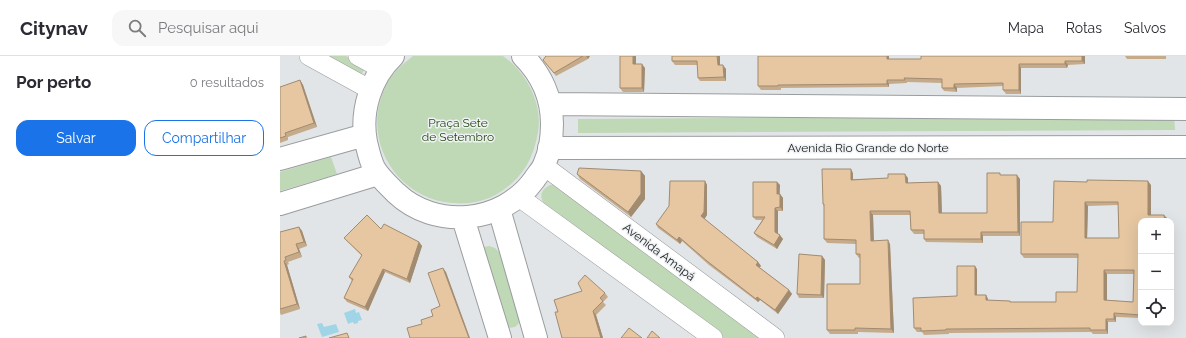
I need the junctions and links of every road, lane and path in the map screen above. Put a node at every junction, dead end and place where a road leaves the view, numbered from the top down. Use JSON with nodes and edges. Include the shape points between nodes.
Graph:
{"nodes":[{"id":1,"x":309,"y":56,"type":"edge"},
{"id":2,"x":358,"y":56,"type":"edge"},
{"id":3,"x":524,"y":56,"type":"edge"},
{"id":4,"x":388,"y":62,"type":"edge"},
{"id":5,"x":371,"y":90,"type":"junction"},
{"id":6,"x":550,"y":104,"type":"junction"},
{"id":7,"x":1186,"y":109,"type":"edge"},
{"id":8,"x":365,"y":135,"type":"junction"},
{"id":9,"x":1186,"y":147,"type":"edge"},
{"id":10,"x":547,"y":157,"type":"junction"},
{"id":11,"x":280,"y":159,"type":"edge"},
{"id":12,"x":378,"y":174,"type":"junction"},
{"id":13,"x":519,"y":196,"type":"junction"},
{"id":14,"x":280,"y":204,"type":"edge"},
{"id":15,"x":499,"y":209,"type":"junction"},
{"id":16,"x":463,"y":218,"type":"junction"},
{"id":17,"x":500,"y":338,"type":"edge"},
{"id":18,"x":536,"y":338,"type":"edge"},
{"id":19,"x":713,"y":338,"type":"edge"},
{"id":20,"x":775,"y":338,"type":"edge"}],
"edges":[{"from":1,"to":5,"type":"street"},
{"from":2,"to":4,"type":"street"},
{"from":3,"to":6,"type":"main road","via":[[545,87]]},
{"from":4,"to":5,"type":"main road"},
{"from":5,"to":8,"type":"main road","via":[[366,105]]},
{"from":6,"to":7,"type":"main road"},
{"from":6,"to":10,"type":"main road","via":[[552,134]]},
{"from":8,"to":11,"type":"main road"},
{"from":8,"to":12,"type":"main road"},
{"from":9,"to":10,"type":"main road","name":"Avenida Rio Grande do Norte"},
{"from":10,"to":13,"type":"main road","via":[[530,186]]},
{"from":10,"to":20,"type":"street","name":"Avenida Amapá"},
{"from":12,"to":14,"type":"main road"},
{"from":12,"to":16,"type":"main road","via":[[401,198],[415,207],[447,217]]},
{"from":13,"to":15,"type":"main road"},
{"from":13,"to":19,"type":"street"},
{"from":15,"to":16,"type":"main road"},
{"from":15,"to":18,"type":"main road"},
{"from":16,"to":17,"type":"main road"}]}
